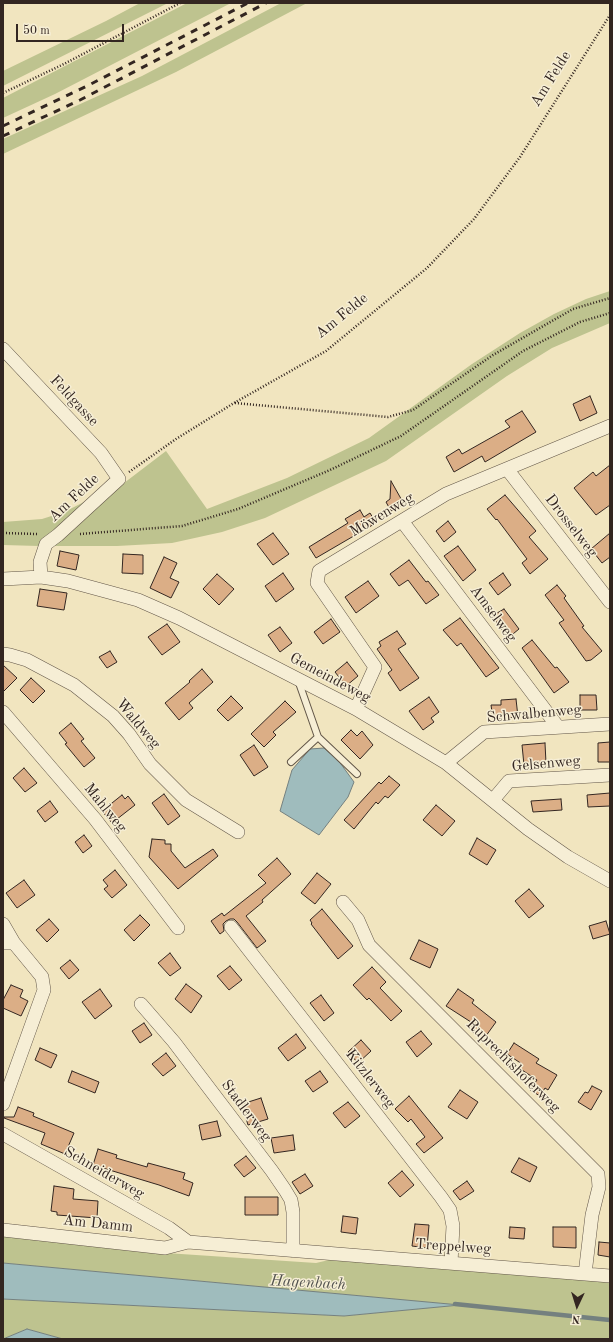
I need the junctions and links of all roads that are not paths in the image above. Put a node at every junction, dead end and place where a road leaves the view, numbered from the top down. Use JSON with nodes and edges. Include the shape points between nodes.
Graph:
{"nodes":[{"id":1,"x":3,"y":349,"type":"edge"},
{"id":2,"x":610,"y":426,"type":"edge"},
{"id":3,"x":507,"y":470,"type":"junction"},
{"id":4,"x":119,"y":479,"type":"joint"},
{"id":5,"x":402,"y":521,"type":"junction"},
{"id":6,"x":41,"y":577,"type":"junction"},
{"id":7,"x":3,"y":579,"type":"edge"},
{"id":8,"x":610,"y":602,"type":"edge"},
{"id":9,"x":3,"y":654,"type":"edge"},
{"id":10,"x":297,"y":679,"type":"junction"},
{"id":11,"x":356,"y":709,"type":"junction"},
{"id":12,"x":3,"y":712,"type":"edge"},
{"id":13,"x":610,"y":724,"type":"edge"},
{"id":14,"x":558,"y":727,"type":"junction"},
{"id":15,"x":318,"y":737,"type":"junction"},
{"id":16,"x":291,"y":762,"type":"dead end"},
{"id":17,"x":446,"y":763,"type":"junction"},
{"id":18,"x":357,"y":774,"type":"dead end"},
{"id":19,"x":610,"y":775,"type":"edge"},
{"id":20,"x":492,"y":800,"type":"junction"},
{"id":21,"x":238,"y":832,"type":"dead end"},
{"id":22,"x":610,"y":882,"type":"edge"},
{"id":23,"x":343,"y":902,"type":"dead end"},
{"id":24,"x":3,"y":924,"type":"edge"},
{"id":25,"x":231,"y":927,"type":"dead end"},
{"id":26,"x":178,"y":928,"type":"dead end"},
{"id":27,"x":9,"y":943,"type":"edge"},
{"id":28,"x":141,"y":1004,"type":"dead end"},
{"id":29,"x":3,"y":1104,"type":"edge"},
{"id":30,"x":3,"y":1134,"type":"edge"},
{"id":31,"x":3,"y":1230,"type":"edge"},
{"id":32,"x":188,"y":1242,"type":"junction"},
{"id":33,"x":293,"y":1251,"type":"junction"},
{"id":34,"x":451,"y":1263,"type":"junction"},
{"id":35,"x":585,"y":1274,"type":"junction"},
{"id":36,"x":610,"y":1276,"type":"edge"}],
"edges":[{"from":1,"to":4,"type":"street","name":"Feldgasse","via":[[101,453]]},
{"from":2,"to":3,"type":"street","name":"Möwenweg"},
{"from":3,"to":5,"type":"street","name":"Möwenweg","via":[[446,494]]},
{"from":3,"to":8,"type":"street","name":"Drosselweg"},
{"from":4,"to":6,"type":"street","name":"Am Felde","via":[[46,544],[40,562]]},
{"from":5,"to":11,"type":"street","name":"Möwenweg","via":[[319,571],[317,583],[375,667]]},
{"from":5,"to":14,"type":"street","name":"Amselweg"},
{"from":6,"to":7,"type":"street","name":"Gemeindeweg"},
{"from":6,"to":10,"type":"street","name":"Gemeindeweg","via":[[68,581],[138,600],[179,618]]},
{"from":9,"to":21,"type":"street","name":"Waldweg","via":[[27,660],[79,688],[113,716],[150,764],[186,800]]},
{"from":10,"to":11,"type":"street","name":"Gemeindeweg"},
{"from":10,"to":15,"type":"lane"},
{"from":11,"to":17,"type":"street","name":"Gemeindeweg"},
{"from":12,"to":26,"type":"street","name":"Mahlweg","via":[[95,819]]},
{"from":13,"to":14,"type":"street","name":"Schwalbenweg"},
{"from":14,"to":17,"type":"street","name":"Schwalbenweg","via":[[484,732]]},
{"from":15,"to":16,"type":"lane"},
{"from":15,"to":18,"type":"lane"},
{"from":17,"to":20,"type":"street","name":"Gemeindeweg"},
{"from":19,"to":20,"type":"street","name":"Gelsenweg","via":[[510,781]]},
{"from":20,"to":22,"type":"street","name":"Gemeindeweg","via":[[568,857]]},
{"from":23,"to":35,"type":"street","name":"Ruprechtshoferweg","via":[[358,920],[369,945],[598,1174],[599,1186],[592,1215]]},
{"from":24,"to":27,"type":"street"},
{"from":25,"to":34,"type":"street","name":"Kitzlerweg","via":[[450,1210],[453,1226]]},
{"from":27,"to":29,"type":"street","via":[[42,977],[44,990]]},
{"from":28,"to":33,"type":"street","name":"Stadlerweg","via":[[174,1042],[285,1190],[293,1212]]},
{"from":30,"to":32,"type":"street","name":"Schneiderweg","via":[[169,1228]]},
{"from":31,"to":32,"type":"street","name":"Am Damm","via":[[165,1248]]},
{"from":32,"to":33,"type":"street","name":"Treppelweg"},
{"from":33,"to":34,"type":"street","name":"Treppelweg"},
{"from":34,"to":35,"type":"street","name":"Treppelweg"},
{"from":35,"to":36,"type":"street","name":"Treppelweg"}]}
